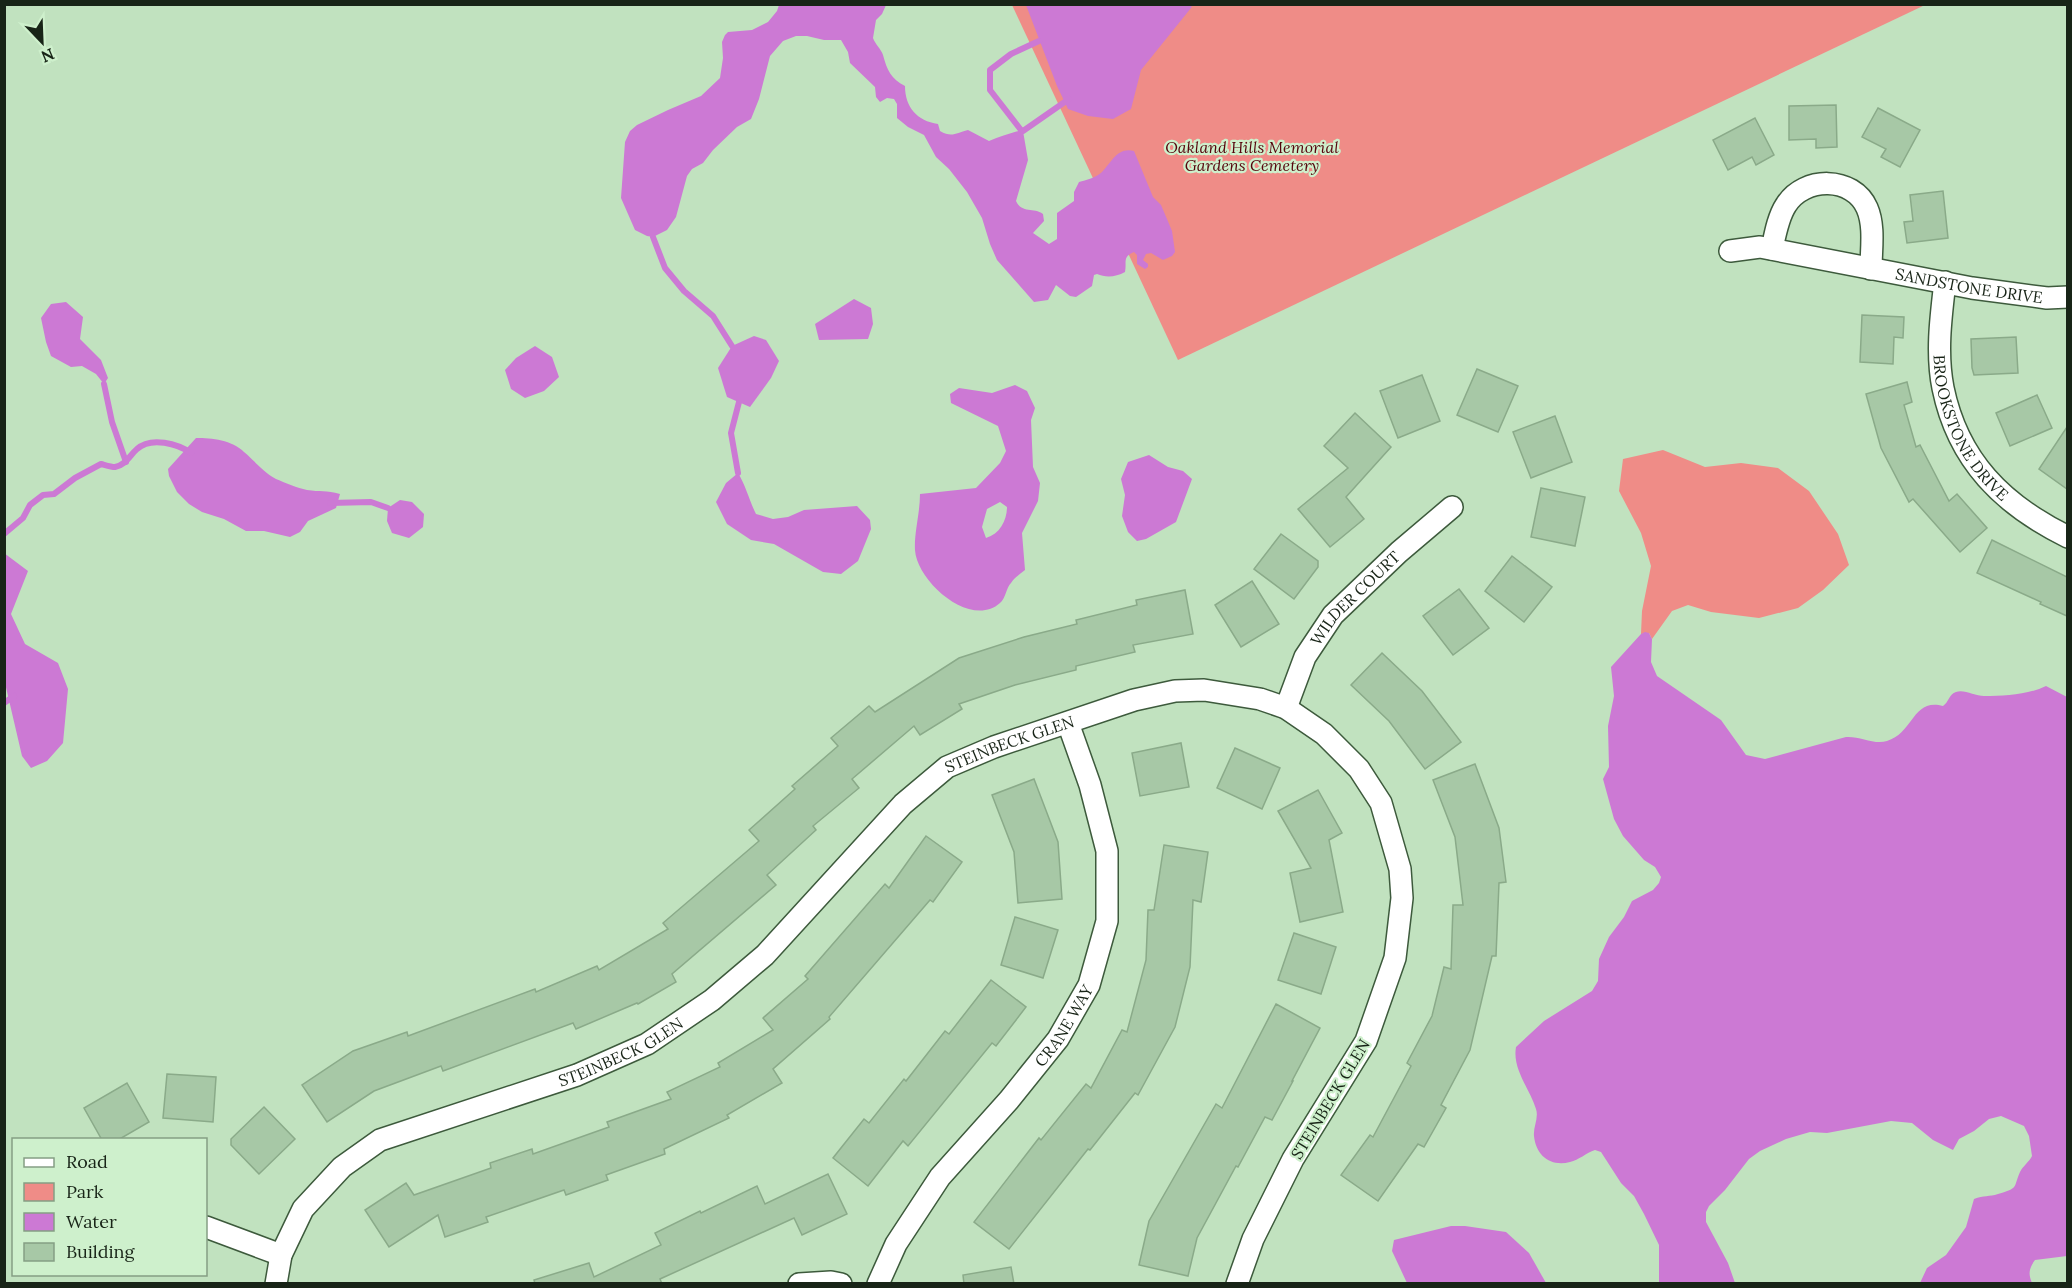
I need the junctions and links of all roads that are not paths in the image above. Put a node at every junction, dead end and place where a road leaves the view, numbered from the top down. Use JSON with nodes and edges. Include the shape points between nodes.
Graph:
{"nodes":[{"id":1,"x":1772,"y":249,"type":"junction"},
{"id":2,"x":1730,"y":251,"type":"dead end"},
{"id":3,"x":1871,"y":269,"type":"junction"},
{"id":4,"x":1945,"y":282,"type":"junction"},
{"id":5,"x":2067,"y":297,"type":"edge"},
{"id":6,"x":1452,"y":507,"type":"dead end"},
{"id":7,"x":2067,"y":537,"type":"edge"},
{"id":8,"x":1286,"y":708,"type":"junction"},
{"id":9,"x":1068,"y":723,"type":"junction"},
{"id":10,"x":207,"y":1227,"type":"edge"},
{"id":11,"x":281,"y":1255,"type":"junction"},
{"id":12,"x":276,"y":1284,"type":"edge"},
{"id":13,"x":799,"y":1284,"type":"edge"},
{"id":14,"x":841,"y":1284,"type":"edge"},
{"id":15,"x":878,"y":1284,"type":"edge"},
{"id":16,"x":1237,"y":1284,"type":"edge"}],
"edges":[{"from":1,"to":2,"type":"street","name":"SANDSTONE DRIVE"},
{"from":1,"to":3,"type":"street","name":"SANDSTONE DRIVE"},
{"from":1,"to":3,"type":"street","via":[[1786,204],[1810,186],[1837,183],[1859,196],[1867,208],[1871,223]]},
{"from":3,"to":4,"type":"street","name":"SANDSTONE DRIVE"},
{"from":4,"to":5,"type":"street","name":"SANDSTONE DRIVE","via":[[2047,298]]},
{"from":4,"to":7,"type":"street","name":"BROOKSTONE DRIVE","via":[[1940,359],[1943,388],[1966,449],[2005,498],[2039,523]]},
{"from":6,"to":8,"type":"street","name":"WILDER COURT","via":[[1333,615],[1305,657]]},
{"from":8,"to":9,"type":"street","name":"STEINBECK GLEN","via":[[1232,693],[1175,691],[1134,700]]},
{"from":8,"to":16,"type":"street","name":"STEINBECK GLEN","via":[[1324,734],[1359,769],[1381,803],[1401,868],[1402,898],[1395,958],[1366,1041],[1293,1159],[1253,1239]]},
{"from":9,"to":11,"type":"street","name":"STEINBECK GLEN","via":[[947,767],[903,804],[765,955],[712,1000],[647,1044],[577,1075],[381,1140],[342,1167],[303,1209]]},
{"from":9,"to":15,"type":"street","name":"CRANE WAY","via":[[1107,851],[1107,921],[1089,986],[1058,1040],[940,1177],[896,1244]]},
{"from":10,"to":11,"type":"street"},
{"from":11,"to":12,"type":"street","name":"STEINBECK GLEN"},
{"from":13,"to":14,"type":"street"}]}
